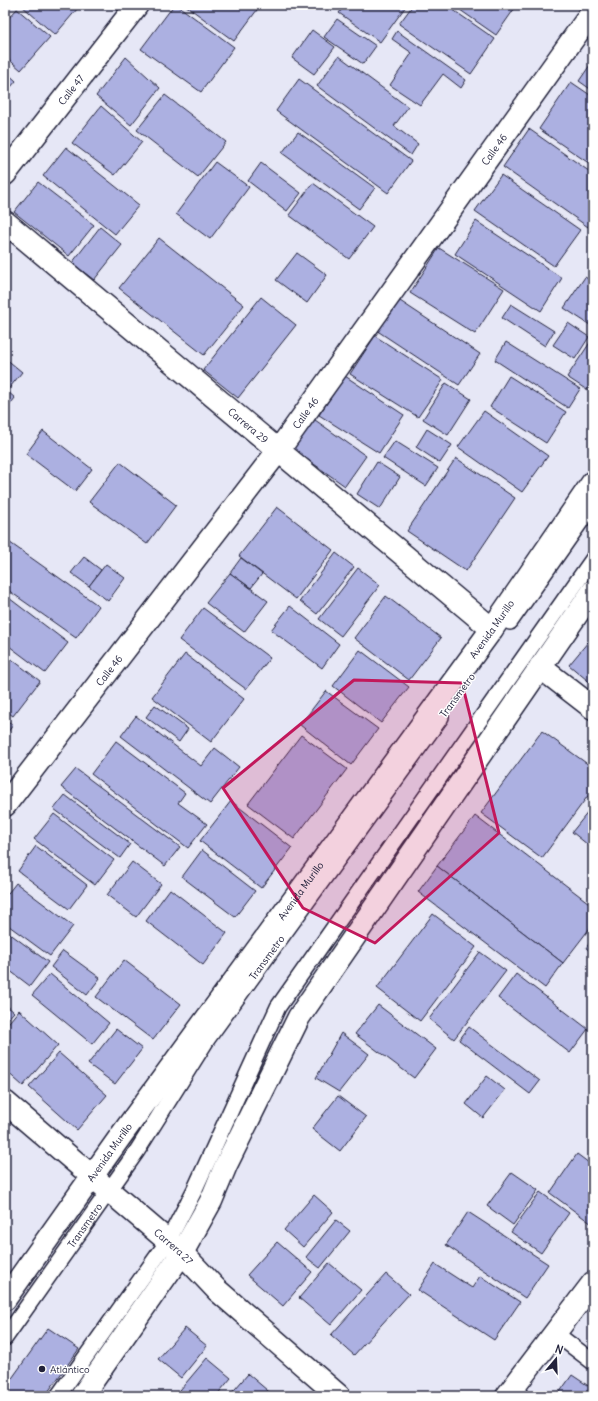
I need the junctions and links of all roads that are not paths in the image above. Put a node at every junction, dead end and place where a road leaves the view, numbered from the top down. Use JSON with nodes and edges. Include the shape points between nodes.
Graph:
{"nodes":[{"id":1,"x":137,"y":5,"type":"edge"},
{"id":2,"x":593,"y":11,"type":"edge"},
{"id":3,"x":5,"y":174,"type":"edge"},
{"id":4,"x":5,"y":222,"type":"edge"},
{"id":5,"x":278,"y":451,"type":"junction"},
{"id":6,"x":593,"y":482,"type":"edge"},
{"id":7,"x":593,"y":504,"type":"edge"},
{"id":8,"x":593,"y":559,"type":"edge"},
{"id":9,"x":593,"y":591,"type":"edge"},
{"id":10,"x":492,"y":629,"type":"junction"},
{"id":11,"x":540,"y":667,"type":"junction"},
{"id":12,"x":593,"y":708,"type":"edge"},
{"id":13,"x":5,"y":805,"type":"edge"},
{"id":14,"x":7,"y":1106,"type":"edge"},
{"id":15,"x":92,"y":1176,"type":"junction"},
{"id":16,"x":110,"y":1191,"type":"junction"},
{"id":17,"x":175,"y":1247,"type":"junction"},
{"id":18,"x":593,"y":1283,"type":"edge"},
{"id":19,"x":5,"y":1299,"type":"edge"},
{"id":20,"x":555,"y":1333,"type":"junction"},
{"id":21,"x":5,"y":1338,"type":"edge"},
{"id":22,"x":593,"y":1362,"type":"edge"},
{"id":23,"x":58,"y":1396,"type":"edge"},
{"id":24,"x":82,"y":1396,"type":"edge"},
{"id":25,"x":338,"y":1396,"type":"edge"},
{"id":26,"x":507,"y":1396,"type":"edge"}],
"edges":[{"from":1,"to":3,"type":"street","name":"Calle 47"},
{"from":2,"to":5,"type":"street","name":"Calle 46"},
{"from":4,"to":5,"type":"street","name":"Carrera 29"},
{"from":5,"to":10,"type":"street","name":"Carrera 29"},
{"from":5,"to":13,"type":"street","name":"Calle 46"},
{"from":6,"to":10,"type":"street","name":"Avenida Murillo"},
{"from":7,"to":16,"type":"lane","name":"Transmetro","via":[[208,1038]]},
{"from":8,"to":17,"type":"lane","via":[[278,1007],[194,1191]]},
{"from":9,"to":11,"type":"street"},
{"from":10,"to":15,"type":"street","name":"Avenida Murillo"},
{"from":11,"to":12,"type":"street"},
{"from":11,"to":17,"type":"street","via":[[299,1017],[226,1164],[212,1201]]},
{"from":14,"to":15,"type":"street","name":"Carrera 27"},
{"from":15,"to":16,"type":"street","name":"Carrera 27"},
{"from":15,"to":19,"type":"street","name":"Avenida Murillo"},
{"from":16,"to":17,"type":"street","name":"Carrera 27"},
{"from":16,"to":21,"type":"lane","name":"Transmetro"},
{"from":17,"to":23,"type":"lane"},
{"from":17,"to":24,"type":"street"},
{"from":17,"to":25,"type":"street","name":"Carrera 27","via":[[217,1290]]},
{"from":18,"to":20,"type":"street"},
{"from":20,"to":22,"type":"lane"},
{"from":20,"to":26,"type":"street"}]}
